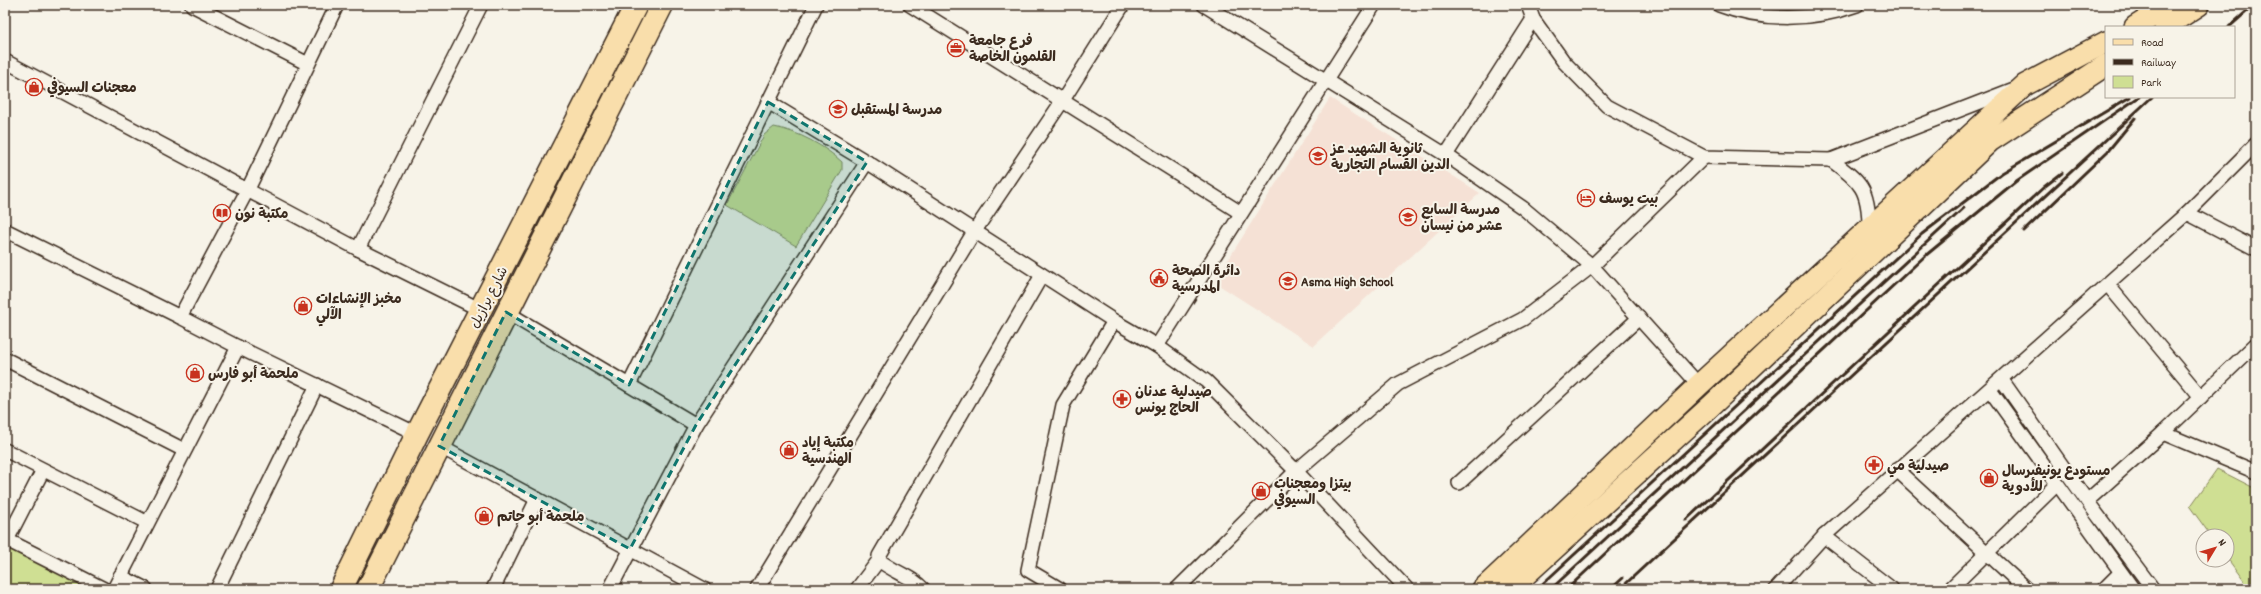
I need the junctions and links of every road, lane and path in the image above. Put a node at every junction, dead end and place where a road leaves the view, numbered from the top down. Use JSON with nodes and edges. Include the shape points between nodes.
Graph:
{"nodes":[{"id":1,"x":192,"y":5,"type":"edge"},
{"id":2,"x":337,"y":5,"type":"edge"},
{"id":3,"x":481,"y":5,"type":"edge"},
{"id":4,"x":636,"y":5,"type":"edge"},
{"id":5,"x":662,"y":5,"type":"edge"},
{"id":6,"x":816,"y":5,"type":"edge"},
{"id":7,"x":910,"y":5,"type":"edge"},
{"id":8,"x":1123,"y":5,"type":"edge"},
{"id":9,"x":1204,"y":5,"type":"edge"},
{"id":10,"x":1374,"y":5,"type":"edge"},
{"id":11,"x":1528,"y":5,"type":"edge"},
{"id":12,"x":1719,"y":5,"type":"edge"},
{"id":13,"x":1857,"y":5,"type":"edge"},
{"id":14,"x":2170,"y":5,"type":"edge"},
{"id":15,"x":2199,"y":5,"type":"edge"},
{"id":16,"x":1533,"y":19,"type":"junction"},
{"id":17,"x":2151,"y":20,"type":"edge"},
{"id":18,"x":2105,"y":43,"type":"edge"},
{"id":19,"x":5,"y":61,"type":"edge"},
{"id":20,"x":308,"y":64,"type":"junction"},
{"id":21,"x":2105,"y":66,"type":"edge"},
{"id":22,"x":1328,"y":80,"type":"junction"},
{"id":23,"x":2025,"y":85,"type":"junction"},
{"id":24,"x":1063,"y":100,"type":"junction"},
{"id":25,"x":768,"y":102,"type":"junction"},
{"id":26,"x":2256,"y":144,"type":"edge"},
{"id":27,"x":1446,"y":155,"type":"junction"},
{"id":28,"x":1704,"y":157,"type":"junction"},
{"id":29,"x":1831,"y":160,"type":"junction"},
{"id":30,"x":867,"y":162,"type":"junction"},
{"id":31,"x":248,"y":189,"type":"junction"},
{"id":32,"x":1241,"y":213,"type":"junction"},
{"id":33,"x":2187,"y":214,"type":"junction"},
{"id":34,"x":1869,"y":227,"type":"junction"},
{"id":35,"x":5,"y":230,"type":"edge"},
{"id":36,"x":974,"y":232,"type":"junction"},
{"id":37,"x":358,"y":249,"type":"junction"},
{"id":38,"x":2256,"y":249,"type":"edge"},
{"id":39,"x":1592,"y":266,"type":"junction"},
{"id":40,"x":1042,"y":275,"type":"junction"},
{"id":41,"x":2108,"y":285,"type":"junction"},
{"id":42,"x":481,"y":310,"type":"junction"},
{"id":43,"x":506,"y":312,"type":"junction"},
{"id":44,"x":180,"y":318,"type":"junction"},
{"id":45,"x":1639,"y":318,"type":"junction"},
{"id":46,"x":1114,"y":321,"type":"junction"},
{"id":47,"x":2256,"y":344,"type":"edge"},
{"id":48,"x":1157,"y":346,"type":"junction"},
{"id":49,"x":238,"y":347,"type":"junction"},
{"id":50,"x":5,"y":359,"type":"edge"},
{"id":51,"x":2002,"y":380,"type":"junction"},
{"id":52,"x":317,"y":385,"type":"junction"},
{"id":53,"x":629,"y":385,"type":"junction"},
{"id":54,"x":1699,"y":385,"type":"junction"},
{"id":55,"x":1990,"y":390,"type":"junction"},
{"id":56,"x":2201,"y":397,"type":"junction"},
{"id":57,"x":696,"y":425,"type":"junction"},
{"id":58,"x":2163,"y":433,"type":"junction"},
{"id":59,"x":417,"y":434,"type":"junction"},
{"id":60,"x":439,"y":446,"type":"junction"},
{"id":61,"x":5,"y":450,"type":"edge"},
{"id":62,"x":184,"y":450,"type":"junction"},
{"id":63,"x":43,"y":470,"type":"junction"},
{"id":64,"x":1897,"y":470,"type":"junction"},
{"id":65,"x":1296,"y":471,"type":"junction"},
{"id":66,"x":2256,"y":472,"type":"edge"},
{"id":67,"x":1459,"y":483,"type":"dead end"},
{"id":68,"x":2056,"y":485,"type":"junction"},
{"id":69,"x":536,"y":499,"type":"junction"},
{"id":70,"x":2087,"y":501,"type":"junction"},
{"id":71,"x":146,"y":522,"type":"junction"},
{"id":72,"x":1824,"y":536,"type":"junction"},
{"id":73,"x":6,"y":540,"type":"edge"},
{"id":74,"x":630,"y":549,"type":"junction"},
{"id":75,"x":1987,"y":553,"type":"junction"},
{"id":76,"x":879,"y":560,"type":"junction"},
{"id":77,"x":2120,"y":573,"type":"junction"},
{"id":78,"x":120,"y":576,"type":"junction"},
{"id":79,"x":104,"y":589,"type":"edge"},
{"id":80,"x":114,"y":589,"type":"edge"},
{"id":81,"x":146,"y":589,"type":"edge"},
{"id":82,"x":217,"y":589,"type":"edge"},
{"id":83,"x":341,"y":589,"type":"edge"},
{"id":84,"x":368,"y":589,"type":"edge"},
{"id":85,"x":493,"y":589,"type":"edge"},
{"id":86,"x":610,"y":589,"type":"edge"},
{"id":87,"x":704,"y":589,"type":"edge"},
{"id":88,"x":757,"y":589,"type":"edge"},
{"id":89,"x":857,"y":589,"type":"edge"},
{"id":90,"x":923,"y":589,"type":"edge"},
{"id":91,"x":1060,"y":589,"type":"edge"},
{"id":92,"x":1176,"y":589,"type":"edge"},
{"id":93,"x":1407,"y":589,"type":"edge"},
{"id":94,"x":1483,"y":589,"type":"edge"},
{"id":95,"x":1510,"y":589,"type":"edge"},
{"id":96,"x":1776,"y":589,"type":"edge"},
{"id":97,"x":1892,"y":589,"type":"edge"},
{"id":98,"x":1950,"y":589,"type":"edge"},
{"id":99,"x":2026,"y":589,"type":"edge"},
{"id":100,"x":2104,"y":589,"type":"edge"},
{"id":101,"x":2133,"y":589,"type":"edge"},
{"id":102,"x":2153,"y":589,"type":"edge"}],
"edges":[{"from":1,"to":20,"type":"street"},
{"from":2,"to":20,"type":"street"},
{"from":3,"to":37,"type":"street"},
{"from":4,"to":42,"type":"highway","name":"شارع برازيل"},
{"from":5,"to":43,"type":"highway","name":"شارع برازيل"},
{"from":6,"to":25,"type":"street"},
{"from":7,"to":24,"type":"street"},
{"from":8,"to":24,"type":"street"},
{"from":9,"to":22,"type":"street"},
{"from":10,"to":22,"type":"street"},
{"from":11,"to":16,"type":"street"},
{"from":12,"to":13,"type":"street","via":[[1747,12],[1800,18],[1833,14]]},
{"from":14,"to":17,"type":"main road"},
{"from":15,"to":17,"type":"main road"},
{"from":16,"to":27,"type":"street"},
{"from":16,"to":28,"type":"street","via":[[1564,62],[1607,106]]},
{"from":18,"to":23,"type":"main road"},
{"from":19,"to":31,"type":"street"},
{"from":20,"to":31,"type":"street"},
{"from":21,"to":95,"type":"main road","via":[[1990,141],[1713,404]]},
{"from":22,"to":27,"type":"street"},
{"from":22,"to":32,"type":"street"},
{"from":23,"to":29,"type":"street"},
{"from":23,"to":34,"type":"main road"},
{"from":24,"to":32,"type":"street"},
{"from":24,"to":36,"type":"street"},
{"from":25,"to":30,"type":"street"},
{"from":25,"to":53,"type":"street"},
{"from":26,"to":33,"type":"street"},
{"from":27,"to":39,"type":"street","via":[[1523,208]]},
{"from":28,"to":29,"type":"street"},
{"from":28,"to":39,"type":"street"},
{"from":29,"to":34,"type":"street","via":[[1851,175],[1865,192],[1869,208]]},
{"from":30,"to":36,"type":"street"},
{"from":30,"to":57,"type":"street"},
{"from":31,"to":37,"type":"street"},
{"from":31,"to":44,"type":"street"},
{"from":32,"to":48,"type":"street"},
{"from":33,"to":38,"type":"street"},
{"from":33,"to":41,"type":"street"},
{"from":34,"to":54,"type":"main road"},
{"from":35,"to":44,"type":"street"},
{"from":36,"to":40,"type":"street"},
{"from":36,"to":88,"type":"street"},
{"from":37,"to":42,"type":"street"},
{"from":39,"to":45,"type":"street"},
{"from":39,"to":65,"type":"street","via":[[1523,319],[1398,384]]},
{"from":40,"to":46,"type":"street"},
{"from":40,"to":76,"type":"street"},
{"from":41,"to":51,"type":"street"},
{"from":41,"to":56,"type":"street"},
{"from":42,"to":59,"type":"highway","name":"شارع برازيل"},
{"from":43,"to":53,"type":"street"},
{"from":43,"to":60,"type":"highway","name":"شارع برازيل"},
{"from":44,"to":49,"type":"street"},
{"from":45,"to":54,"type":"street"},
{"from":45,"to":67,"type":"street"},
{"from":46,"to":48,"type":"street"},
{"from":46,"to":91,"type":"street","via":[[1063,405],[1028,570]]},
{"from":47,"to":56,"type":"street"},
{"from":48,"to":65,"type":"street","via":[[1206,381]]},
{"from":49,"to":52,"type":"street"},
{"from":49,"to":62,"type":"street"},
{"from":50,"to":62,"type":"street"},
{"from":51,"to":55,"type":"street"},
{"from":51,"to":70,"type":"street"},
{"from":52,"to":59,"type":"street"},
{"from":52,"to":82,"type":"street"},
{"from":53,"to":57,"type":"street"},
{"from":54,"to":94,"type":"main road"},
{"from":55,"to":64,"type":"street"},
{"from":55,"to":68,"type":"street"},
{"from":56,"to":58,"type":"street"},
{"from":57,"to":74,"type":"street"},
{"from":58,"to":66,"type":"street"},
{"from":58,"to":70,"type":"street"},
{"from":59,"to":83,"type":"highway","name":"شارع برازيل"},
{"from":60,"to":69,"type":"street"},
{"from":60,"to":84,"type":"highway","name":"شارع برازيل"},
{"from":61,"to":63,"type":"street"},
{"from":62,"to":71,"type":"street"},
{"from":63,"to":71,"type":"street"},
{"from":63,"to":73,"type":"street"},
{"from":64,"to":72,"type":"street"},
{"from":64,"to":75,"type":"street"},
{"from":65,"to":92,"type":"street"},
{"from":65,"to":93,"type":"street"},
{"from":68,"to":75,"type":"street"},
{"from":68,"to":77,"type":"street"},
{"from":69,"to":74,"type":"street"},
{"from":69,"to":85,"type":"street"},
{"from":70,"to":102,"type":"street"},
{"from":71,"to":78,"type":"street"},
{"from":72,"to":96,"type":"street"},
{"from":72,"to":97,"type":"street"},
{"from":73,"to":79,"type":"street"},
{"from":74,"to":86,"type":"street"},
{"from":74,"to":87,"type":"street"},
{"from":75,"to":98,"type":"street"},
{"from":75,"to":99,"type":"street"},
{"from":76,"to":89,"type":"street"},
{"from":76,"to":90,"type":"street","via":[[889,569],[918,583]]},
{"from":77,"to":100,"type":"street"},
{"from":77,"to":101,"type":"street"},
{"from":78,"to":80,"type":"street"},
{"from":78,"to":81,"type":"street"}]}
